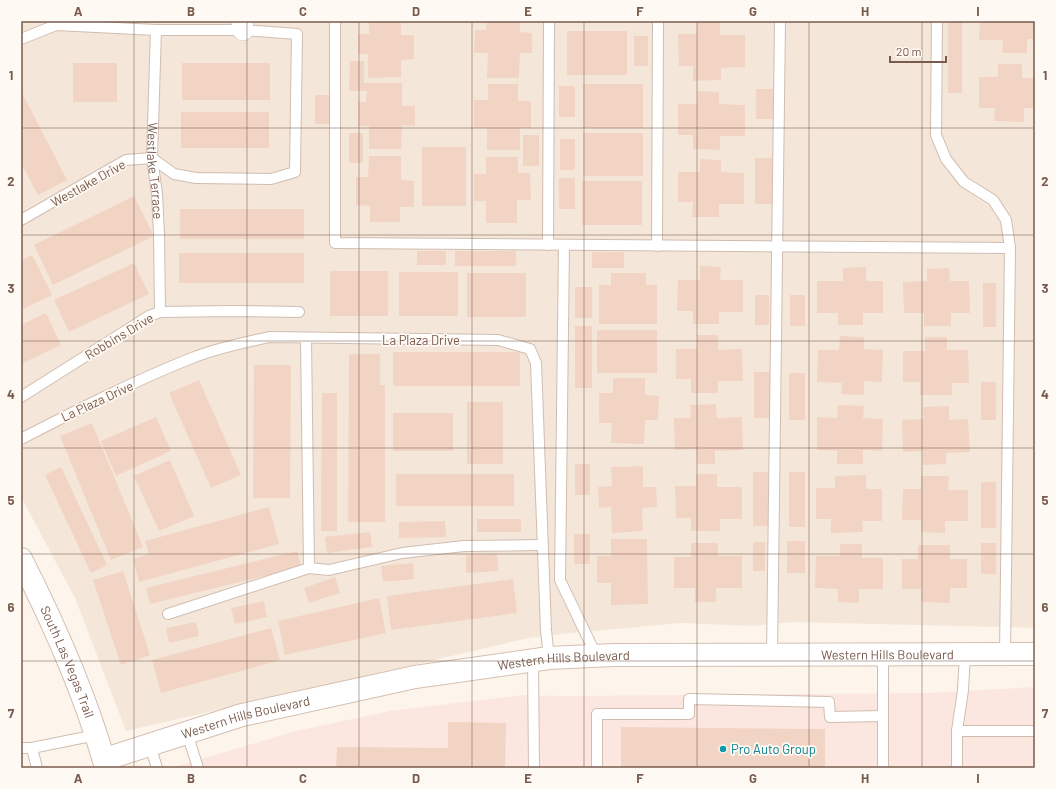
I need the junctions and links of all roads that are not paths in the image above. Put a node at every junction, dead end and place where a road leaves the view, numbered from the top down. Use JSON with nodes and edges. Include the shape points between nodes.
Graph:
{"nodes":[{"id":1,"x":335,"y":21,"type":"edge"},
{"id":2,"x":549,"y":21,"type":"edge"},
{"id":3,"x":658,"y":21,"type":"edge"},
{"id":4,"x":780,"y":21,"type":"edge"},
{"id":5,"x":937,"y":21,"type":"edge"},
{"id":6,"x":85,"y":24,"type":"edge"},
{"id":7,"x":242,"y":26,"type":"edge"},
{"id":8,"x":156,"y":30,"type":"junction"},
{"id":9,"x":21,"y":39,"type":"edge"},
{"id":10,"x":152,"y":158,"type":"junction"},
{"id":11,"x":21,"y":220,"type":"edge"},
{"id":12,"x":548,"y":245,"type":"junction"},
{"id":13,"x":564,"y":245,"type":"junction"},
{"id":14,"x":657,"y":246,"type":"junction"},
{"id":15,"x":777,"y":247,"type":"junction"},
{"id":16,"x":1010,"y":248,"type":"junction"},
{"id":17,"x":160,"y":312,"type":"junction"},
{"id":18,"x":299,"y":312,"type":"dead end"},
{"id":19,"x":306,"y":339,"type":"junction"},
{"id":20,"x":21,"y":397,"type":"edge"},
{"id":21,"x":21,"y":438,"type":"edge"},
{"id":22,"x":542,"y":545,"type":"junction"},
{"id":23,"x":21,"y":559,"type":"edge"},
{"id":24,"x":309,"y":568,"type":"junction"},
{"id":25,"x":168,"y":614,"type":"dead end"},
{"id":26,"x":965,"y":654,"type":"junction"},
{"id":27,"x":1005,"y":654,"type":"junction"},
{"id":28,"x":1035,"y":654,"type":"edge"},
{"id":29,"x":883,"y":655,"type":"junction"},
{"id":30,"x":596,"y":656,"type":"junction"},
{"id":31,"x":772,"y":656,"type":"junction"},
{"id":32,"x":541,"y":659,"type":"junction"},
{"id":33,"x":883,"y":716,"type":"junction"},
{"id":34,"x":957,"y":731,"type":"junction"},
{"id":35,"x":1035,"y":731,"type":"edge"},
{"id":36,"x":187,"y":733,"type":"junction"},
{"id":37,"x":96,"y":735,"type":"junction"},
{"id":38,"x":150,"y":745,"type":"junction"},
{"id":39,"x":21,"y":748,"type":"edge"},
{"id":40,"x":32,"y":748,"type":"junction"},
{"id":41,"x":106,"y":765,"type":"edge"},
{"id":42,"x":37,"y":768,"type":"edge"},
{"id":43,"x":157,"y":768,"type":"edge"},
{"id":44,"x":198,"y":768,"type":"edge"},
{"id":45,"x":534,"y":768,"type":"edge"},
{"id":46,"x":597,"y":768,"type":"edge"},
{"id":47,"x":883,"y":768,"type":"edge"},
{"id":48,"x":957,"y":768,"type":"edge"}],
"edges":[{"from":1,"to":12,"type":"lane","via":[[335,243]]},
{"from":2,"to":12,"type":"lane"},
{"from":3,"to":14,"type":"lane"},
{"from":4,"to":15,"type":"lane"},
{"from":5,"to":16,"type":"lane","via":[[936,135],[946,159],[964,182],[993,200],[1006,220]]},
{"from":6,"to":8,"type":"lane"},
{"from":6,"to":9,"type":"lane","via":[[56,26]]},
{"from":7,"to":8,"type":"lane"},
{"from":7,"to":10,"type":"lane","via":[[297,34],[295,172],[272,179],[196,178],[174,174]]},
{"from":8,"to":10,"type":"lane","name":"Westlake Terrace"},
{"from":10,"to":11,"type":"lane","name":"Westlake Drive","via":[[126,160]]},
{"from":10,"to":17,"type":"lane","name":"Westlake Terrace","via":[[157,194]]},
{"from":12,"to":13,"type":"lane"},
{"from":13,"to":14,"type":"lane"},
{"from":13,"to":30,"type":"lane","via":[[560,580]]},
{"from":14,"to":15,"type":"lane"},
{"from":15,"to":16,"type":"lane"},
{"from":15,"to":31,"type":"lane"},
{"from":16,"to":27,"type":"lane"},
{"from":17,"to":18,"type":"lane","name":"Robbins Drive"},
{"from":17,"to":20,"type":"lane","name":"Robbins Drive","via":[[149,316]]},
{"from":19,"to":21,"type":"lane","name":"La Plaza Drive","via":[[269,337],[193,358]]},
{"from":19,"to":22,"type":"lane","name":"La Plaza Drive","via":[[498,340],[530,349],[536,363]]},
{"from":19,"to":24,"type":"lane"},
{"from":22,"to":24,"type":"lane","via":[[464,546],[402,553],[329,570]]},
{"from":22,"to":32,"type":"lane","name":"La Plaza Drive","via":[[546,630]]},
{"from":23,"to":37,"type":"street","name":"South Las Vegas Trail","via":[[46,609],[84,698]]},
{"from":24,"to":25,"type":"lane"},
{"from":26,"to":27,"type":"street","name":"Western Hills Boulevard"},
{"from":26,"to":29,"type":"street","name":"Western Hills Boulevard"},
{"from":26,"to":34,"type":"lane","via":[[964,690]]},
{"from":27,"to":28,"type":"street","name":"Western Hills Boulevard"},
{"from":29,"to":31,"type":"street","name":"Western Hills Boulevard"},
{"from":29,"to":33,"type":"lane"},
{"from":30,"to":31,"type":"street","name":"Western Hills Boulevard"},
{"from":30,"to":32,"type":"street","name":"Western Hills Boulevard"},
{"from":32,"to":36,"type":"street","name":"Western Hills Boulevard","via":[[415,677],[242,715]]},
{"from":32,"to":45,"type":"lane","name":"La Plaza Drive"},
{"from":33,"to":46,"type":"lane","via":[[830,718],[830,702],[689,699],[689,714],[597,714]]},
{"from":33,"to":47,"type":"lane"},
{"from":34,"to":35,"type":"lane"},
{"from":34,"to":48,"type":"lane"},
{"from":36,"to":38,"type":"street","name":"Western Hills Boulevard"},
{"from":36,"to":44,"type":"lane"},
{"from":37,"to":40,"type":"lane"},
{"from":37,"to":41,"type":"street","name":"South Las Vegas Trail"},
{"from":38,"to":41,"type":"street","name":"Western Hills Boulevard","via":[[115,756]]},
{"from":38,"to":43,"type":"lane"},
{"from":39,"to":40,"type":"lane"},
{"from":40,"to":42,"type":"lane"}]}
